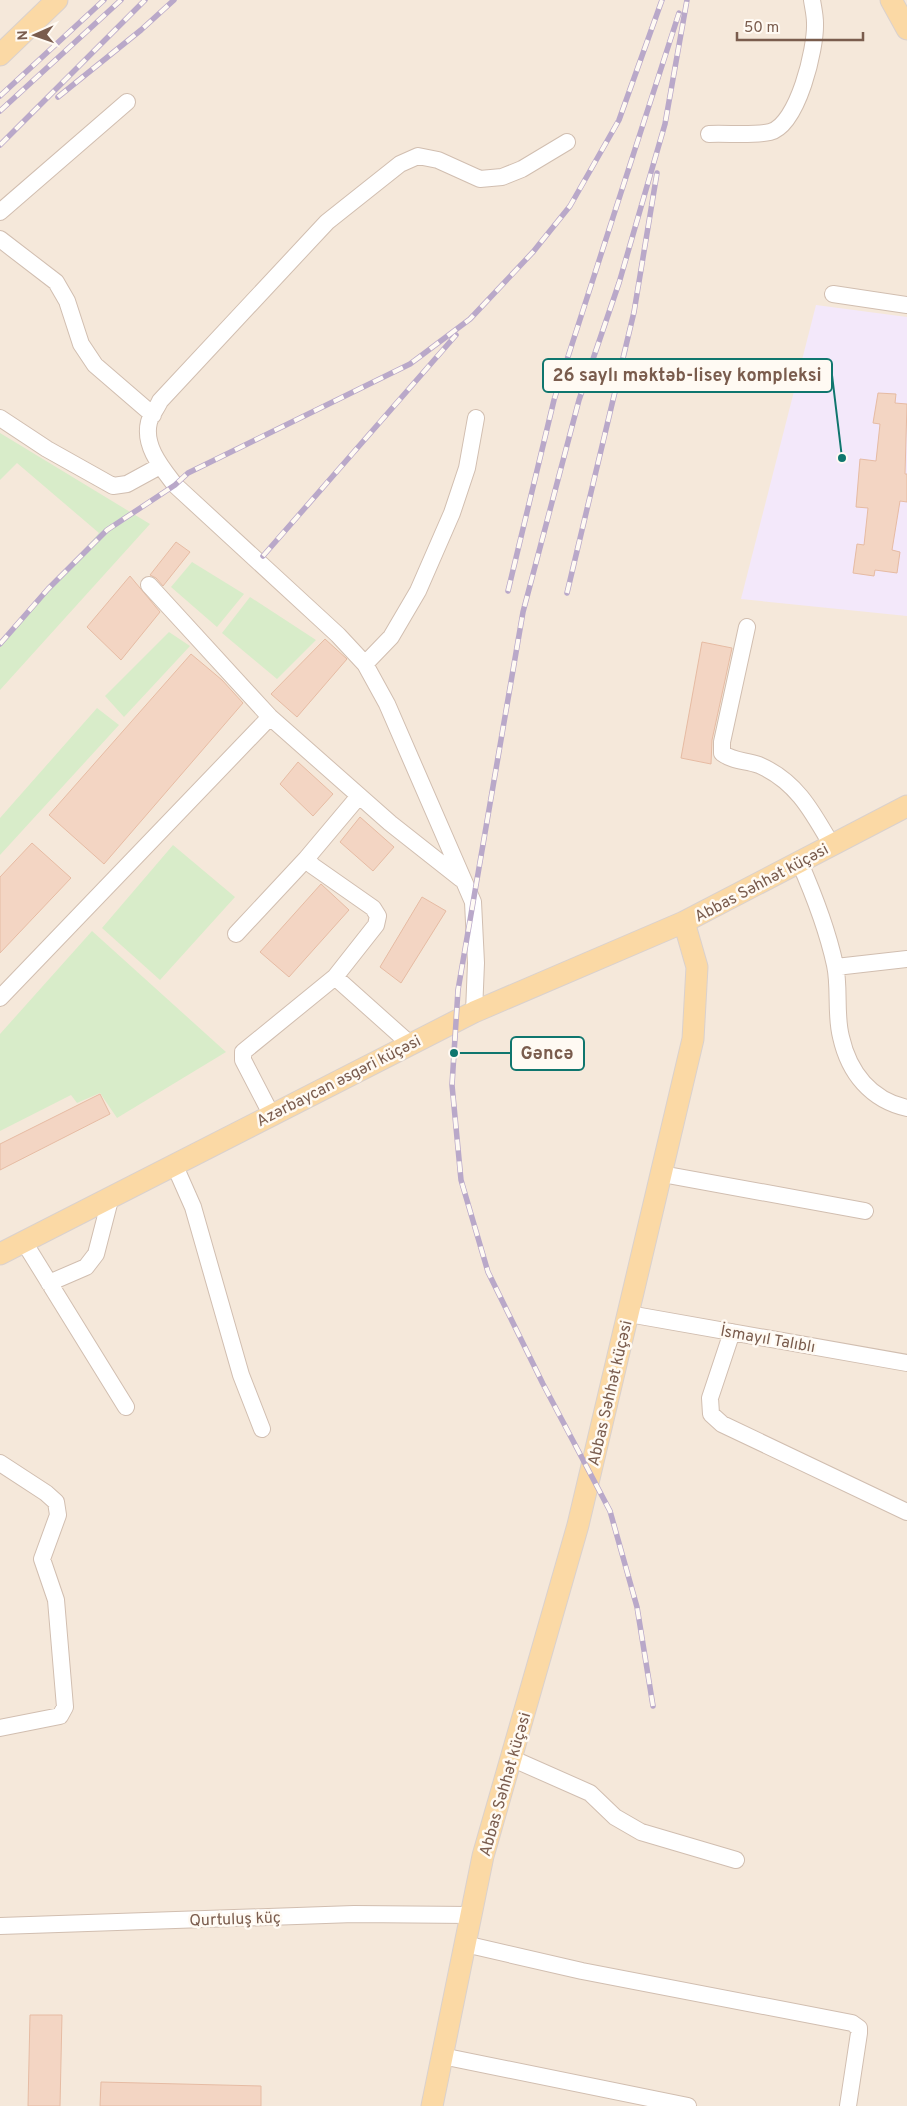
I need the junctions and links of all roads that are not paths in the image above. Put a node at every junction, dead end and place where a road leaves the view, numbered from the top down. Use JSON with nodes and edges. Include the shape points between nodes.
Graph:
{"nodes":[{"id":1,"x":57,"y":0,"type":"edge"},
{"id":2,"x":812,"y":0,"type":"edge"},
{"id":3,"x":891,"y":0,"type":"edge"},
{"id":4,"x":907,"y":29,"type":"edge"},
{"id":5,"x":0,"y":55,"type":"edge"},
{"id":6,"x":127,"y":102,"type":"dead end"},
{"id":7,"x":709,"y":134,"type":"dead end"},
{"id":8,"x":567,"y":142,"type":"dead end"},
{"id":9,"x":0,"y":212,"type":"edge"},
{"id":10,"x":0,"y":239,"type":"edge"},
{"id":11,"x":833,"y":294,"type":"dead end"},
{"id":12,"x":907,"y":305,"type":"edge"},
{"id":13,"x":153,"y":415,"type":"junction"},
{"id":14,"x":0,"y":418,"type":"edge"},
{"id":15,"x":476,"y":418,"type":"dead end"},
{"id":16,"x":160,"y":466,"type":"junction"},
{"id":17,"x":149,"y":585,"type":"dead end"},
{"id":18,"x":747,"y":627,"type":"dead end"},
{"id":19,"x":365,"y":664,"type":"junction"},
{"id":20,"x":270,"y":717,"type":"junction"},
{"id":21,"x":359,"y":796,"type":"junction"},
{"id":22,"x":907,"y":806,"type":"edge"},
{"id":23,"x":831,"y":844,"type":"junction"},
{"id":24,"x":306,"y":858,"type":"junction"},
{"id":25,"x":799,"y":861,"type":"junction"},
{"id":26,"x":463,"y":880,"type":"junction"},
{"id":27,"x":684,"y":922,"type":"junction"},
{"id":28,"x":236,"y":934,"type":"dead end"},
{"id":29,"x":907,"y":959,"type":"edge"},
{"id":30,"x":836,"y":968,"type":"junction"},
{"id":31,"x":336,"y":977,"type":"junction"},
{"id":32,"x":0,"y":998,"type":"edge"},
{"id":33,"x":474,"y":1012,"type":"junction"},
{"id":34,"x":410,"y":1044,"type":"junction"},
{"id":35,"x":907,"y":1108,"type":"edge"},
{"id":36,"x":271,"y":1114,"type":"junction"},
{"id":37,"x":174,"y":1164,"type":"junction"},
{"id":38,"x":662,"y":1174,"type":"junction"},
{"id":39,"x":111,"y":1196,"type":"junction"},
{"id":40,"x":866,"y":1211,"type":"dead end"},
{"id":41,"x":24,"y":1242,"type":"junction"},
{"id":42,"x":0,"y":1254,"type":"edge"},
{"id":43,"x":49,"y":1283,"type":"junction"},
{"id":44,"x":628,"y":1314,"type":"junction"},
{"id":45,"x":732,"y":1332,"type":"junction"},
{"id":46,"x":907,"y":1363,"type":"edge"},
{"id":47,"x":126,"y":1407,"type":"dead end"},
{"id":48,"x":262,"y":1429,"type":"dead end"},
{"id":49,"x":0,"y":1463,"type":"edge"},
{"id":50,"x":907,"y":1512,"type":"edge"},
{"id":51,"x":0,"y":1728,"type":"edge"},
{"id":52,"x":511,"y":1758,"type":"junction"},
{"id":53,"x":736,"y":1860,"type":"dead end"},
{"id":54,"x":471,"y":1915,"type":"junction"},
{"id":55,"x":0,"y":1926,"type":"edge"},
{"id":56,"x":465,"y":1944,"type":"junction"},
{"id":57,"x":442,"y":2056,"type":"junction"},
{"id":58,"x":432,"y":2106,"type":"edge"},
{"id":59,"x":688,"y":2106,"type":"edge"},
{"id":60,"x":848,"y":2106,"type":"edge"}],
"edges":[{"from":1,"to":5,"type":"main road"},
{"from":2,"to":7,"type":"street","via":[[816,24],[810,59],[802,88],[783,125],[771,132]]},
{"from":3,"to":4,"type":"main road"},
{"from":6,"to":9,"type":"street"},
{"from":8,"to":13,"type":"street","via":[[502,178],[480,179],[438,160],[418,156],[400,164],[326,222],[160,401]]},
{"from":10,"to":13,"type":"street","via":[[56,282],[67,301],[81,344],[95,365]]},
{"from":11,"to":12,"type":"street"},
{"from":13,"to":16,"type":"street","via":[[149,422],[149,438]]},
{"from":14,"to":16,"type":"street","via":[[47,449],[114,486],[127,484]]},
{"from":15,"to":19,"type":"street","via":[[467,468],[452,513],[418,591],[391,637]]},
{"from":16,"to":19,"type":"street","via":[[175,485],[338,635]]},
{"from":17,"to":20,"type":"street"},
{"from":18,"to":23,"type":"street","via":[[722,753],[731,760],[756,764],[779,774],[807,802]]},
{"from":19,"to":26,"type":"street","via":[[387,704]]},
{"from":20,"to":21,"type":"street"},
{"from":20,"to":32,"type":"street"},
{"from":21,"to":24,"type":"street"},
{"from":21,"to":26,"type":"street"},
{"from":22,"to":23,"type":"main road","name":"Abbas Səhhət küçəsi"},
{"from":23,"to":25,"type":"main road","name":"Abbas Səhhət küçəsi"},
{"from":24,"to":28,"type":"street"},
{"from":24,"to":31,"type":"street","via":[[373,908],[378,916],[376,924]]},
{"from":25,"to":27,"type":"main road","name":"Abbas Səhhət küçəsi"},
{"from":25,"to":30,"type":"street","via":[[819,906]]},
{"from":26,"to":33,"type":"street","via":[[473,902]]},
{"from":27,"to":33,"type":"main road","name":"Azərbaycan əsgəri küçəsi"},
{"from":27,"to":38,"type":"main road","name":"Abbas Səhhət küçəsi","via":[[697,967],[692,1039]]},
{"from":29,"to":30,"type":"street"},
{"from":30,"to":35,"type":"street","via":[[841,1037],[849,1061],[865,1086],[880,1099]]},
{"from":31,"to":34,"type":"street"},
{"from":31,"to":36,"type":"street","via":[[243,1052],[243,1060]]},
{"from":33,"to":34,"type":"main road","name":"Azərbaycan əsgəri küçəsi"},
{"from":34,"to":36,"type":"main road","name":"Azərbaycan əsgəri küçəsi"},
{"from":36,"to":37,"type":"main road","name":"Azərbaycan əsgəri küçəsi"},
{"from":37,"to":39,"type":"main road","name":"Azərbaycan əsgəri küçəsi"},
{"from":37,"to":48,"type":"street","via":[[193,1207],[241,1375]]},
{"from":38,"to":40,"type":"street"},
{"from":38,"to":44,"type":"main road","name":"Abbas Səhhət küçəsi"},
{"from":39,"to":41,"type":"main road","name":"Azərbaycan əsgəri küçəsi"},
{"from":39,"to":43,"type":"street","via":[[96,1254],[86,1267]]},
{"from":41,"to":42,"type":"main road","name":"Azərbaycan əsgəri küçəsi"},
{"from":41,"to":43,"type":"street"},
{"from":43,"to":47,"type":"street"},
{"from":44,"to":45,"type":"street","name":"İsmayıl Talıblı"},
{"from":44,"to":52,"type":"main road","name":"Abbas Səhhət küçəsi","via":[[578,1525]]},
{"from":45,"to":46,"type":"street","name":"İsmayıl Talıblı"},
{"from":45,"to":50,"type":"street","via":[[710,1398],[711,1414],[722,1424]]},
{"from":49,"to":51,"type":"street","via":[[56,1502],[58,1515],[42,1559],[56,1600],[65,1707],[60,1716]]},
{"from":52,"to":53,"type":"street","via":[[590,1793],[615,1817],[641,1832]]},
{"from":52,"to":54,"type":"main road","name":"Abbas Səhhət küçəsi","via":[[483,1856]]},
{"from":54,"to":55,"type":"street","name":"Qurtuluş küç","via":[[354,1914]]},
{"from":54,"to":56,"type":"main road","name":"Abbas Səhhət küçəsi"},
{"from":56,"to":57,"type":"main road","name":"Abbas Səhhət küçəsi"},
{"from":56,"to":60,"type":"street","via":[[582,1972],[852,2023],[859,2028],[859,2033]]},
{"from":57,"to":58,"type":"main road","name":"Abbas Səhhət küçəsi"},
{"from":57,"to":59,"type":"street"}]}
